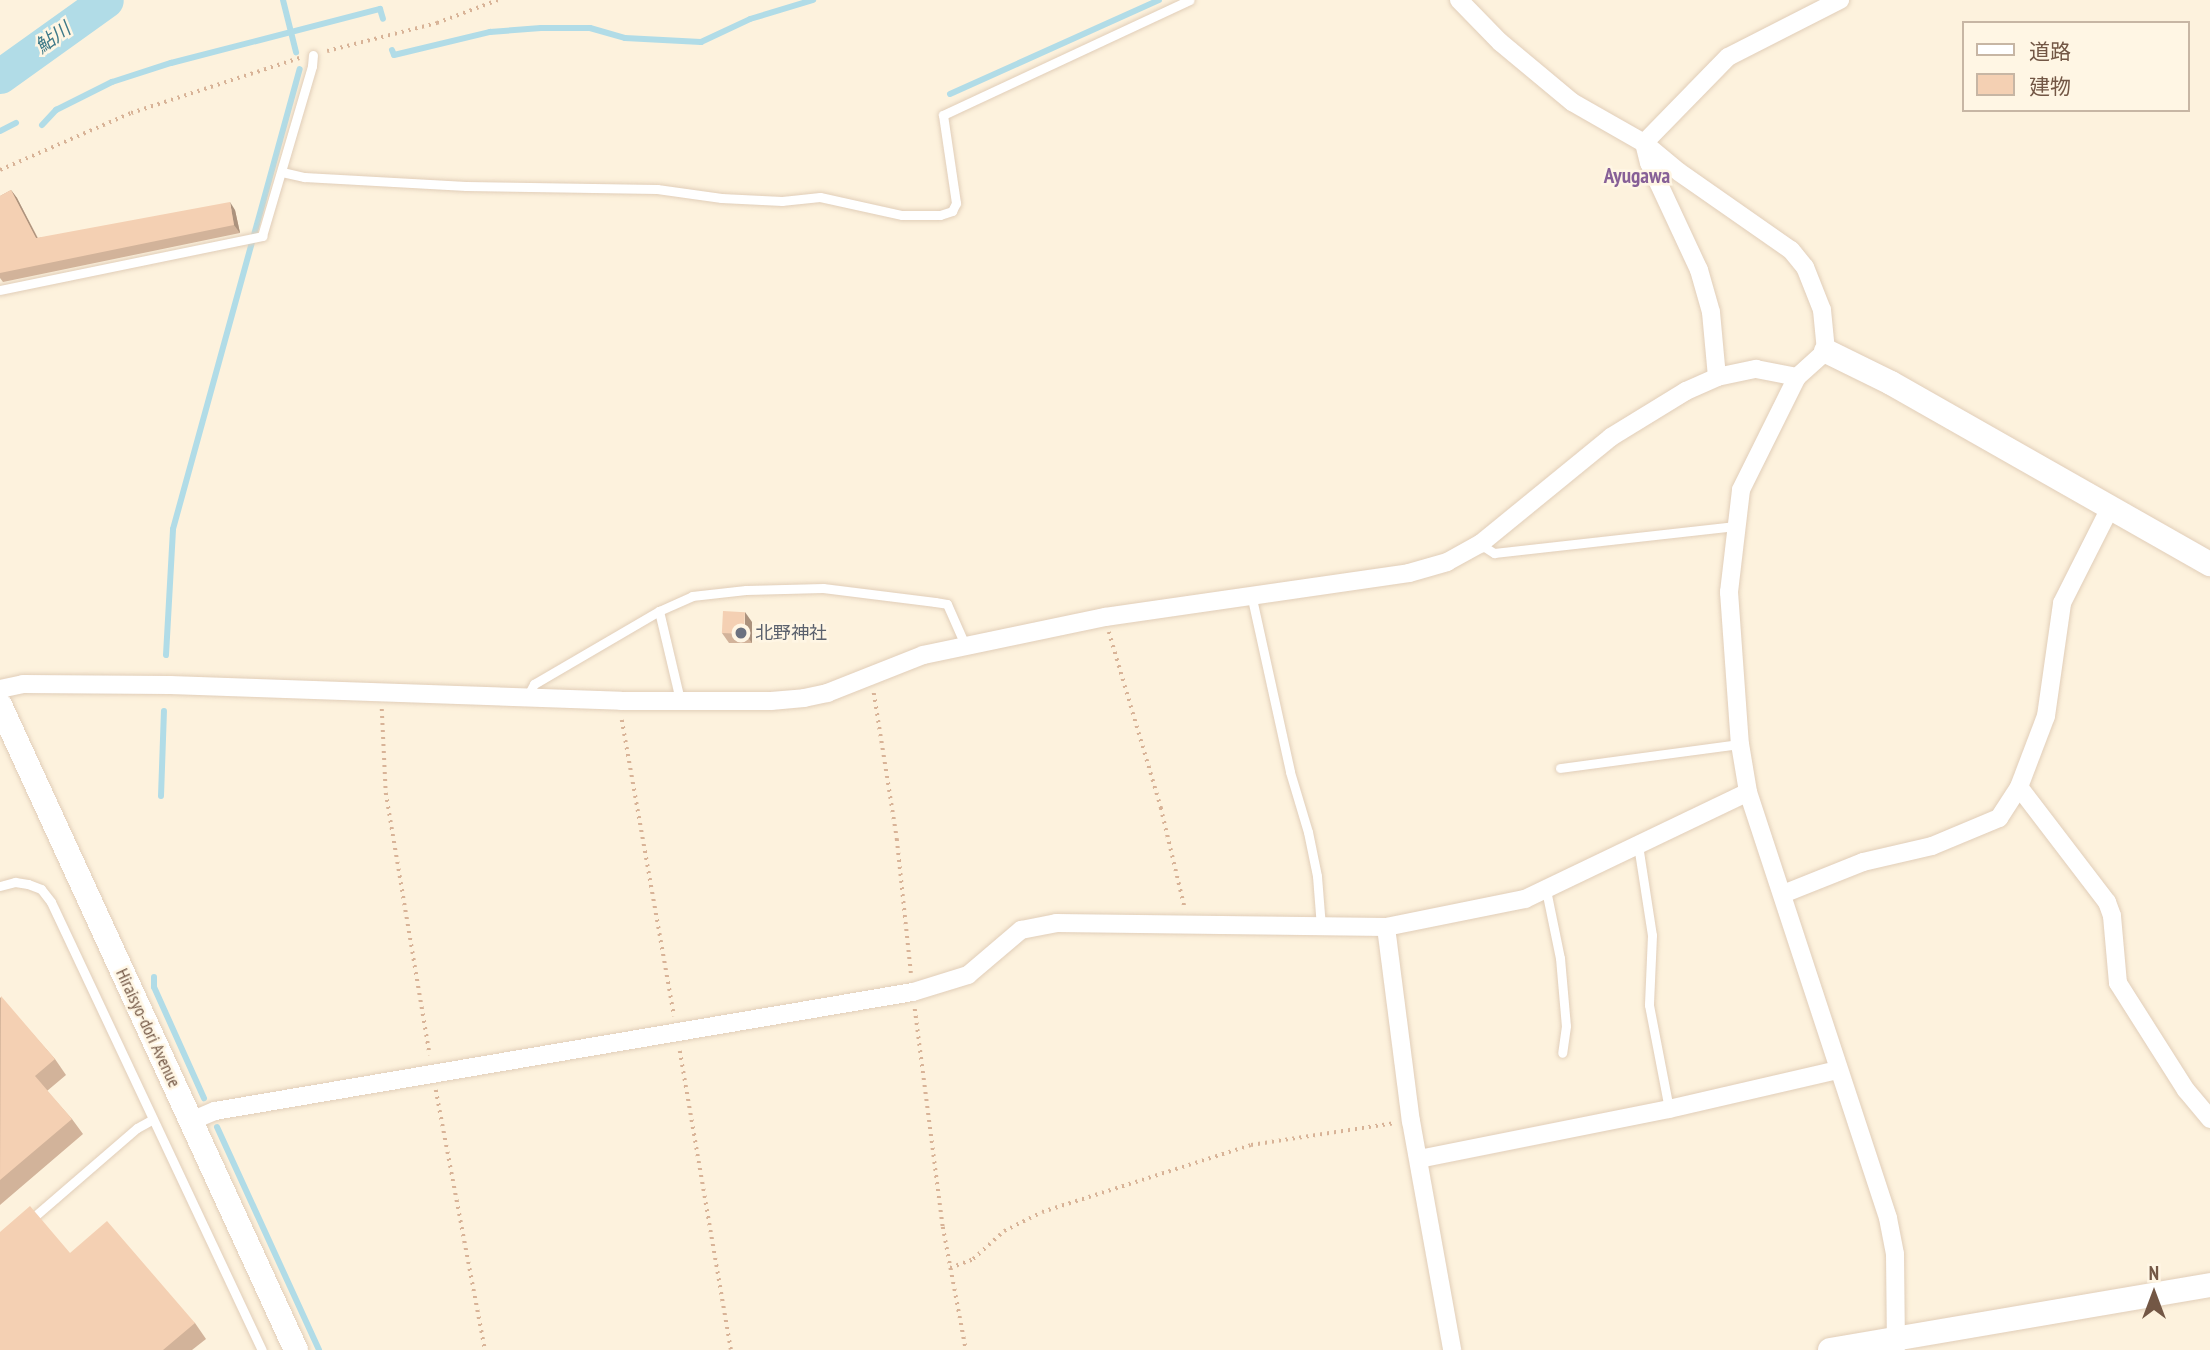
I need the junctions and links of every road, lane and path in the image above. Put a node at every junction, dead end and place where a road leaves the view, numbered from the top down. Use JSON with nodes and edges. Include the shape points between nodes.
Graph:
{"nodes":[{"id":1,"x":498,"y":0,"type":"edge"},
{"id":2,"x":1190,"y":0,"type":"edge"},
{"id":3,"x":1459,"y":0,"type":"edge"},
{"id":4,"x":1840,"y":0,"type":"edge"},
{"id":5,"x":313,"y":55,"type":"junction"},
{"id":6,"x":1644,"y":143,"type":"junction"},
{"id":7,"x":0,"y":170,"type":"edge"},
{"id":8,"x":282,"y":172,"type":"junction"},
{"id":9,"x":0,"y":290,"type":"edge"},
{"id":10,"x":1826,"y":351,"type":"junction"},
{"id":11,"x":1717,"y":377,"type":"junction"},
{"id":12,"x":1797,"y":377,"type":"junction"},
{"id":13,"x":2110,"y":508,"type":"junction"},
{"id":14,"x":1735,"y":526,"type":"junction"},
{"id":15,"x":1480,"y":544,"type":"junction"},
{"id":16,"x":2210,"y":564,"type":"edge"},
{"id":17,"x":1251,"y":594,"type":"junction"},
{"id":18,"x":659,"y":611,"type":"junction"},
{"id":19,"x":1105,"y":617,"type":"junction"},
{"id":20,"x":966,"y":647,"type":"junction"},
{"id":21,"x":868,"y":678,"type":"junction"},
{"id":22,"x":0,"y":689,"type":"edge"},
{"id":23,"x":381,"y":693,"type":"junction"},
{"id":24,"x":527,"y":697,"type":"junction"},
{"id":25,"x":680,"y":699,"type":"junction"},
{"id":26,"x":0,"y":705,"type":"edge"},
{"id":27,"x":1740,"y":744,"type":"junction"},
{"id":28,"x":1560,"y":768,"type":"dead end"},
{"id":29,"x":2019,"y":787,"type":"junction"},
{"id":30,"x":1748,"y":792,"type":"junction"},
{"id":31,"x":1637,"y":845,"type":"junction"},
{"id":32,"x":0,"y":886,"type":"edge"},
{"id":33,"x":1546,"y":890,"type":"junction"},
{"id":34,"x":1783,"y":894,"type":"junction"},
{"id":35,"x":1189,"y":925,"type":"junction"},
{"id":36,"x":1321,"y":927,"type":"junction"},
{"id":37,"x":1385,"y":927,"type":"junction"},
{"id":38,"x":913,"y":992,"type":"junction"},
{"id":39,"x":1562,"y":1053,"type":"dead end"},
{"id":40,"x":1839,"y":1070,"type":"junction"},
{"id":41,"x":433,"y":1073,"type":"junction"},
{"id":42,"x":1670,"y":1109,"type":"junction"},
{"id":43,"x":153,"y":1119,"type":"junction"},
{"id":44,"x":2210,"y":1119,"type":"edge"},
{"id":45,"x":191,"y":1121,"type":"junction"},
{"id":46,"x":1411,"y":1121,"type":"junction"},
{"id":47,"x":1419,"y":1159,"type":"junction"},
{"id":48,"x":21,"y":1228,"type":"edge"},
{"id":49,"x":950,"y":1268,"type":"junction"},
{"id":50,"x":2210,"y":1286,"type":"edge"},
{"id":51,"x":1896,"y":1344,"type":"edge"},
{"id":52,"x":262,"y":1350,"type":"edge"},
{"id":53,"x":296,"y":1350,"type":"edge"},
{"id":54,"x":485,"y":1350,"type":"edge"},
{"id":55,"x":966,"y":1350,"type":"edge"},
{"id":56,"x":1451,"y":1350,"type":"edge"},
{"id":57,"x":1830,"y":1350,"type":"edge"}],
"edges":[{"from":1,"to":5,"type":"path","via":[[437,23]]},
{"from":2,"to":8,"type":"lane","via":[[943,115],[956,203],[952,211],[940,215],[902,215],[820,197],[770,201],[649,188],[466,186]]},
{"from":3,"to":6,"type":"street","via":[[1500,42],[1572,102]]},
{"from":4,"to":6,"type":"street","via":[[1728,57]]},
{"from":5,"to":7,"type":"path","via":[[195,89]]},
{"from":5,"to":8,"type":"lane"},
{"from":6,"to":10,"type":"street","via":[[1798,258],[1822,310]]},
{"from":6,"to":11,"type":"street","via":[[1648,163],[1699,270],[1711,312]]},
{"from":8,"to":9,"type":"lane","via":[[266,231],[252,240]]},
{"from":10,"to":12,"type":"street"},
{"from":10,"to":13,"type":"street"},
{"from":11,"to":12,"type":"street","via":[[1756,369]]},
{"from":11,"to":15,"type":"street","via":[[1611,437]]},
{"from":12,"to":14,"type":"street","via":[[1741,490]]},
{"from":13,"to":16,"type":"street"},
{"from":13,"to":29,"type":"street","via":[[2062,603],[2046,716]]},
{"from":14,"to":15,"type":"lane","via":[[1494,553]]},
{"from":14,"to":27,"type":"street","via":[[1729,592]]},
{"from":15,"to":17,"type":"street","via":[[1447,562],[1409,573]]},
{"from":17,"to":19,"type":"street"},
{"from":17,"to":36,"type":"lane","via":[[1313,854]]},
{"from":18,"to":20,"type":"lane","via":[[692,596],[746,590],[835,590],[947,604]]},
{"from":18,"to":24,"type":"lane","via":[[534,684]]},
{"from":18,"to":25,"type":"lane"},
{"from":19,"to":20,"type":"street"},
{"from":19,"to":35,"type":"path","via":[[1161,808]]},
{"from":20,"to":21,"type":"street","via":[[923,655]]},
{"from":21,"to":25,"type":"street","via":[[804,698]]},
{"from":21,"to":38,"type":"path","via":[[897,839]]},
{"from":22,"to":23,"type":"street","via":[[23,684],[157,685]]},
{"from":23,"to":24,"type":"street"},
{"from":23,"to":41,"type":"path","via":[[386,793]]},
{"from":24,"to":25,"type":"street"},
{"from":26,"to":45,"type":"street","name":"Hiraisyo-dori Avenue"},
{"from":27,"to":28,"type":"lane"},
{"from":27,"to":30,"type":"street"},
{"from":29,"to":34,"type":"street","via":[[1999,818],[1932,846],[1863,862]]},
{"from":29,"to":44,"type":"street","via":[[2107,902],[2118,983],[2186,1090]]},
{"from":30,"to":31,"type":"street"},
{"from":30,"to":34,"type":"street"},
{"from":31,"to":33,"type":"street"},
{"from":31,"to":42,"type":"lane","via":[[1652,935],[1648,1005]]},
{"from":32,"to":43,"type":"lane","via":[[27,884],[41,889],[51,902]]},
{"from":33,"to":37,"type":"street","via":[[1525,900]]},
{"from":33,"to":39,"type":"lane","via":[[1560,958],[1566,1026]]},
{"from":34,"to":40,"type":"street"},
{"from":35,"to":36,"type":"street"},
{"from":35,"to":38,"type":"street","via":[[1056,923],[1021,930],[968,975]]},
{"from":36,"to":37,"type":"street"},
{"from":37,"to":46,"type":"street"},
{"from":38,"to":41,"type":"street"},
{"from":38,"to":49,"type":"path"},
{"from":40,"to":42,"type":"street"},
{"from":40,"to":51,"type":"street","via":[[1888,1218],[1895,1254]]},
{"from":41,"to":45,"type":"street","via":[[215,1111]]},
{"from":41,"to":54,"type":"path"},
{"from":42,"to":47,"type":"street"},
{"from":43,"to":48,"type":"lane"},
{"from":43,"to":52,"type":"lane"},
{"from":45,"to":53,"type":"street","name":"Hiraisyo-dori Avenue"},
{"from":46,"to":47,"type":"street"},
{"from":46,"to":49,"type":"path","via":[[1251,1145],[1069,1203],[1004,1231],[973,1259]]},
{"from":47,"to":56,"type":"street"},
{"from":49,"to":55,"type":"path"},
{"from":50,"to":51,"type":"street"},
{"from":51,"to":57,"type":"street"}]}
